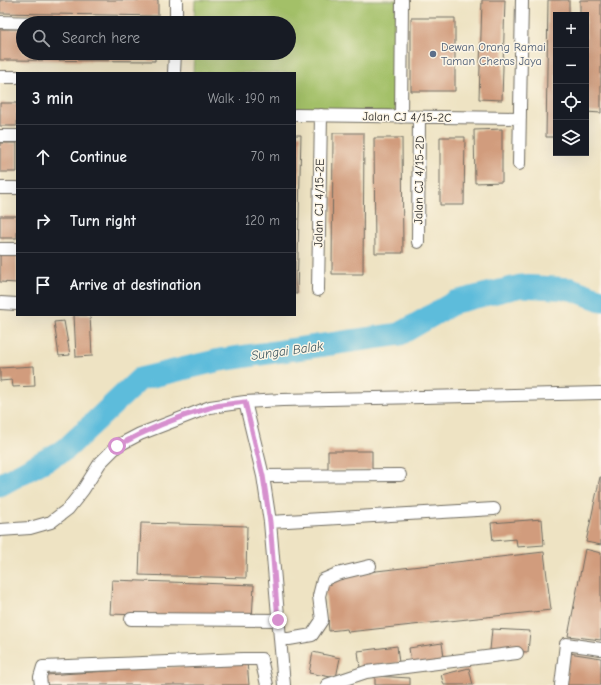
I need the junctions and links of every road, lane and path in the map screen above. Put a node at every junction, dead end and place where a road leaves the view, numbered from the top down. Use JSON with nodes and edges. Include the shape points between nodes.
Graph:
{"nodes":[{"id":1,"x":176,"y":0,"type":"edge"},
{"id":2,"x":402,"y":0,"type":"edge"},
{"id":3,"x":522,"y":0,"type":"edge"},
{"id":4,"x":176,"y":16,"type":"edge"},
{"id":5,"x":0,"y":22,"type":"edge"},
{"id":6,"x":16,"y":22,"type":"edge"},
{"id":7,"x":175,"y":60,"type":"edge"},
{"id":8,"x":174,"y":72,"type":"edge"},
{"id":9,"x":0,"y":77,"type":"edge"},
{"id":10,"x":16,"y":77,"type":"edge"},
{"id":11,"x":296,"y":115,"type":"edge"},
{"id":12,"x":321,"y":115,"type":"junction"},
{"id":13,"x":401,"y":117,"type":"junction"},
{"id":14,"x":419,"y":117,"type":"junction"},
{"id":15,"x":520,"y":118,"type":"junction"},
{"id":16,"x":0,"y":136,"type":"edge"},
{"id":17,"x":16,"y":136,"type":"edge"},
{"id":18,"x":519,"y":164,"type":"dead end"},
{"id":19,"x":0,"y":188,"type":"edge"},
{"id":20,"x":16,"y":188,"type":"edge"},
{"id":21,"x":418,"y":242,"type":"dead end"},
{"id":22,"x":0,"y":249,"type":"edge"},
{"id":23,"x":16,"y":249,"type":"edge"},
{"id":24,"x":318,"y":290,"type":"dead end"},
{"id":25,"x":0,"y":304,"type":"edge"},
{"id":26,"x":16,"y":304,"type":"edge"},
{"id":27,"x":601,"y":393,"type":"edge"},
{"id":28,"x":245,"y":402,"type":"junction"},
{"id":29,"x":400,"y":475,"type":"dead end"},
{"id":30,"x":263,"y":476,"type":"junction"},
{"id":31,"x":494,"y":509,"type":"dead end"},
{"id":32,"x":270,"y":522,"type":"junction"},
{"id":33,"x":0,"y":530,"type":"edge"},
{"id":34,"x":370,"y":566,"type":"dead end"},
{"id":35,"x":131,"y":619,"type":"dead end"},
{"id":36,"x":278,"y":620,"type":"junction"},
{"id":37,"x":280,"y":638,"type":"junction"},
{"id":38,"x":601,"y":648,"type":"edge"},
{"id":39,"x":517,"y":653,"type":"dead end"},
{"id":40,"x":41,"y":685,"type":"edge"},
{"id":41,"x":267,"y":685,"type":"edge"},
{"id":42,"x":284,"y":685,"type":"edge"},
{"id":43,"x":327,"y":685,"type":"edge"},
{"id":44,"x":561,"y":685,"type":"edge"}],
"edges":[{"from":1,"to":4,"type":"street"},
{"from":2,"to":13,"type":"street"},
{"from":3,"to":15,"type":"street"},
{"from":5,"to":6,"type":"street"},
{"from":7,"to":8,"type":"street"},
{"from":9,"to":10,"type":"street"},
{"from":11,"to":12,"type":"street","name":"Jalan CJ 4/15-2C"},
{"from":12,"to":13,"type":"street","name":"Jalan CJ 4/15-2C"},
{"from":12,"to":24,"type":"street","name":"Jalan CJ 4/15-2E"},
{"from":13,"to":14,"type":"street","name":"Jalan CJ 4/15-2C"},
{"from":14,"to":15,"type":"street","name":"Jalan CJ 4/15-2C"},
{"from":14,"to":21,"type":"street","name":"Jalan CJ 4/15-2D"},
{"from":15,"to":18,"type":"street"},
{"from":16,"to":17,"type":"street"},
{"from":19,"to":20,"type":"street"},
{"from":22,"to":23,"type":"street"},
{"from":25,"to":26,"type":"street"},
{"from":27,"to":28,"type":"street"},
{"from":28,"to":30,"type":"street"},
{"from":28,"to":33,"type":"street","via":[[210,407],[140,434],[117,446],[100,463],[68,509],[51,522],[30,528]]},
{"from":29,"to":30,"type":"street"},
{"from":30,"to":32,"type":"street"},
{"from":31,"to":32,"type":"street"},
{"from":32,"to":36,"type":"street"},
{"from":34,"to":37,"type":"street","via":[[323,580],[319,596],[322,620],[312,635]]},
{"from":35,"to":36,"type":"street"},
{"from":36,"to":37,"type":"street"},
{"from":37,"to":42,"type":"street"},
{"from":38,"to":44,"type":"street","via":[[566,644]]},
{"from":39,"to":43,"type":"street","via":[[366,672]]},
{"from":40,"to":41,"type":"street","via":[[43,667],[243,658],[261,660]]}]}
